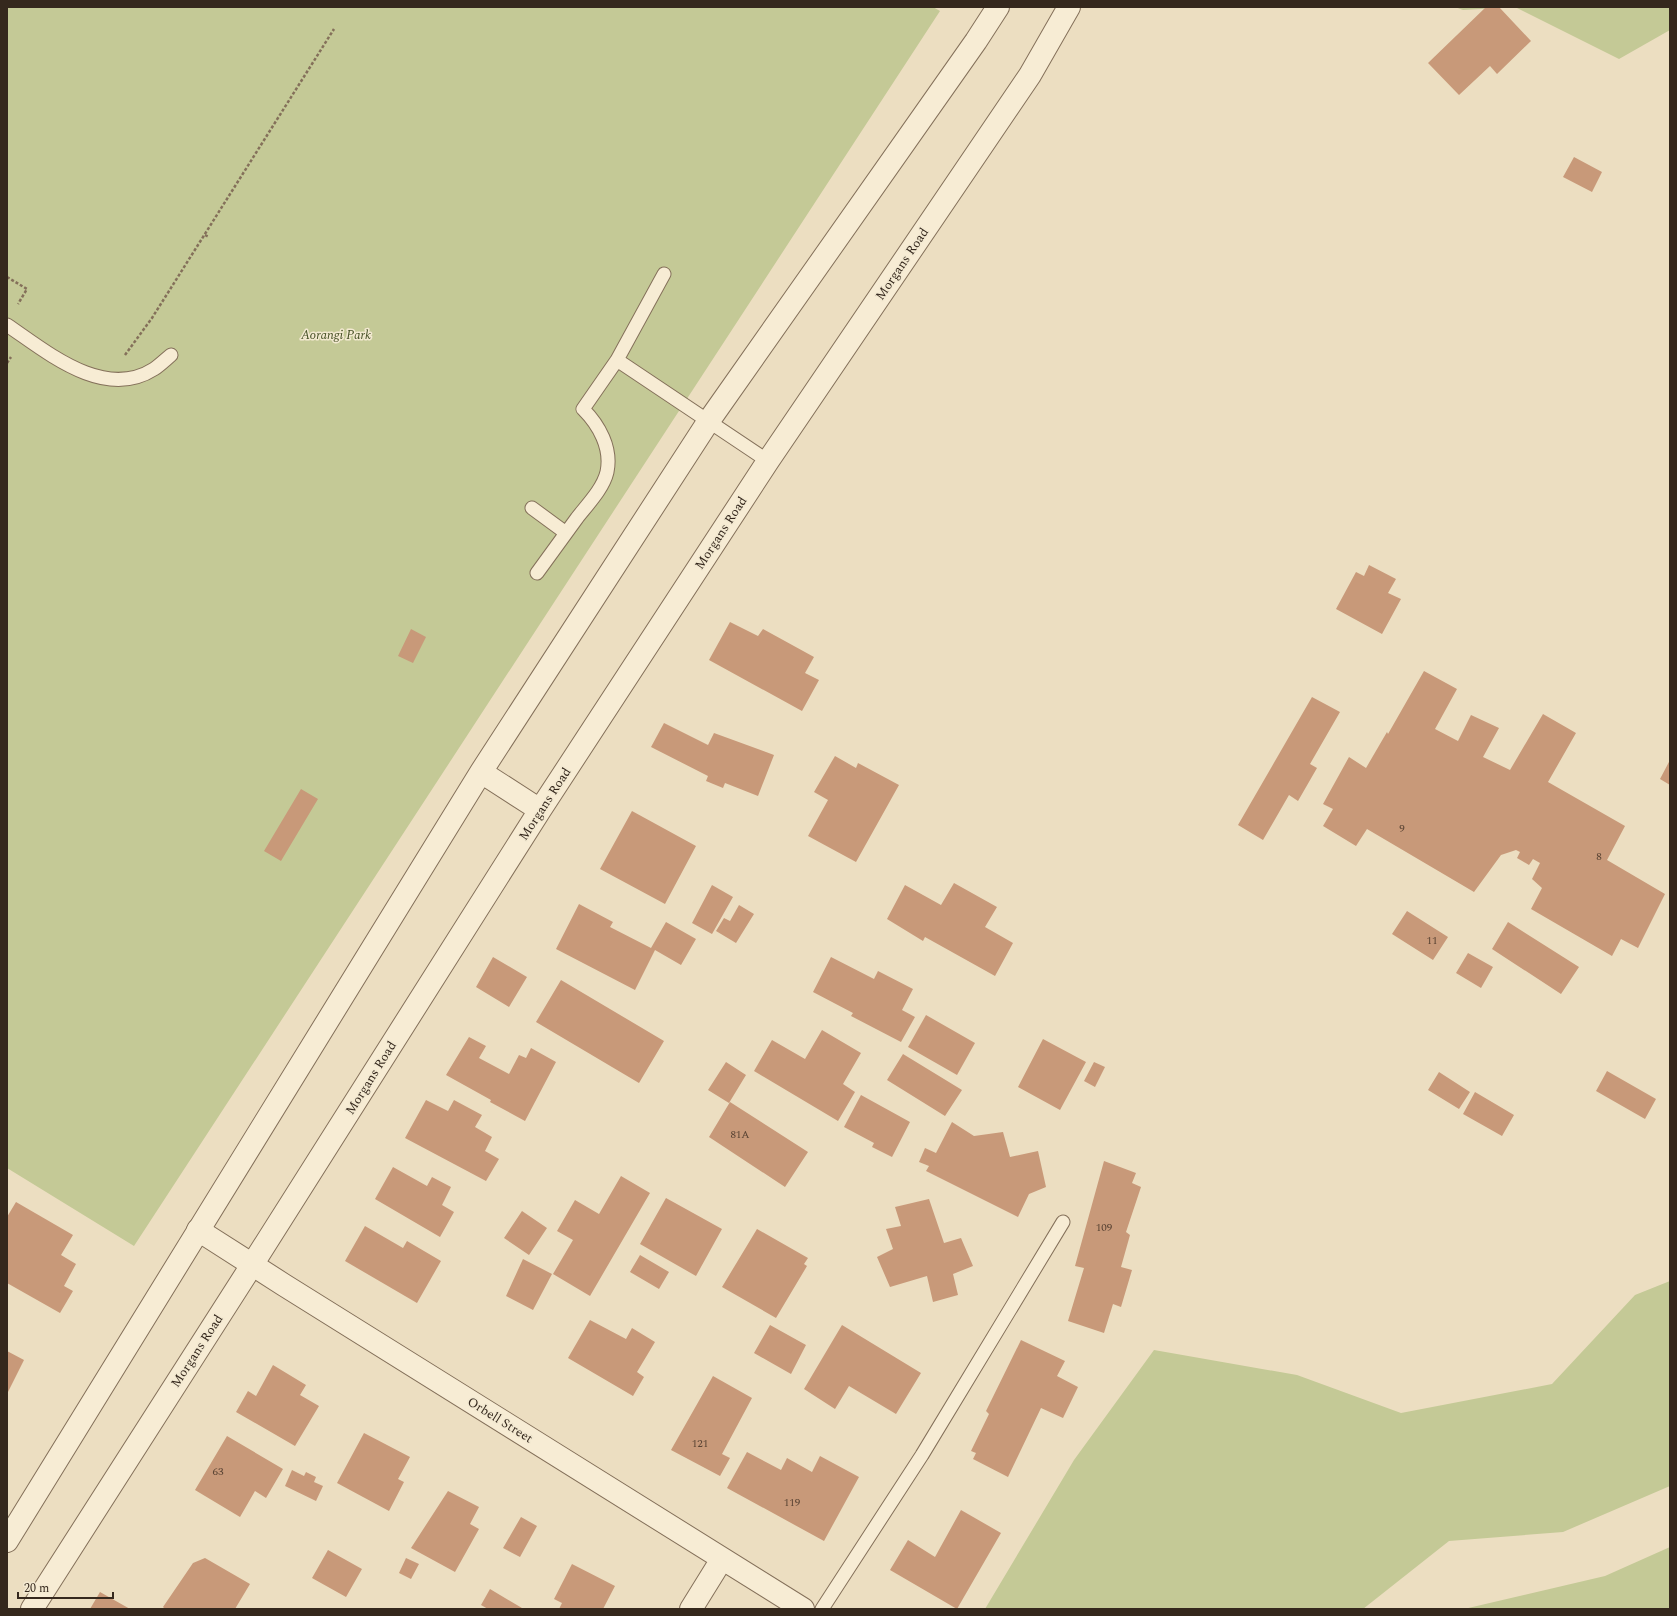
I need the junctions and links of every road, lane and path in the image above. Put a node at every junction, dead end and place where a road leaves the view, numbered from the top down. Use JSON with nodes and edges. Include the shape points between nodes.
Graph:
{"nodes":[{"id":1,"x":998,"y":7,"type":"edge"},
{"id":2,"x":1069,"y":7,"type":"edge"},
{"id":3,"x":334,"y":29,"type":"dead end"},
{"id":4,"x":205,"y":235,"type":"junction"},
{"id":5,"x":209,"y":237,"type":"dead end"},
{"id":6,"x":664,"y":274,"type":"dead end"},
{"id":7,"x":7,"y":277,"type":"edge"},
{"id":8,"x":16,"y":306,"type":"dead end"},
{"id":9,"x":7,"y":325,"type":"edge"},
{"id":10,"x":171,"y":355,"type":"dead end"},
{"id":11,"x":124,"y":356,"type":"dead end"},
{"id":12,"x":617,"y":360,"type":"junction"},
{"id":13,"x":708,"y":422,"type":"junction"},
{"id":14,"x":768,"y":461,"type":"junction"},
{"id":15,"x":532,"y":508,"type":"dead end"},
{"id":16,"x":566,"y":533,"type":"junction"},
{"id":17,"x":537,"y":573,"type":"dead end"},
{"id":18,"x":481,"y":772,"type":"junction"},
{"id":19,"x":540,"y":810,"type":"junction"},
{"id":20,"x":1063,"y":1222,"type":"dead end"},
{"id":21,"x":198,"y":1230,"type":"junction"},
{"id":22,"x":252,"y":1265,"type":"junction"},
{"id":23,"x":7,"y":1541,"type":"edge"},
{"id":24,"x":722,"y":1559,"type":"junction"},
{"id":25,"x":32,"y":1609,"type":"edge"},
{"id":26,"x":690,"y":1609,"type":"edge"},
{"id":27,"x":803,"y":1609,"type":"edge"},
{"id":28,"x":822,"y":1609,"type":"edge"}],
"edges":[{"from":1,"to":13,"type":"street"},
{"from":2,"to":14,"type":"street","name":"Morgans Road","via":[[1030,75]]},
{"from":3,"to":4,"type":"path"},
{"from":4,"to":5,"type":"path"},
{"from":4,"to":11,"type":"path","via":[[152,318]]},
{"from":6,"to":12,"type":"lane"},
{"from":7,"to":8,"type":"path","via":[[27,289]]},
{"from":9,"to":10,"type":"lane","via":[[72,367],[92,376],[114,380],[133,378],[153,369]]},
{"from":12,"to":13,"type":"lane"},
{"from":12,"to":16,"type":"lane","via":[[583,409],[595,421],[603,438],[608,460],[607,473],[599,489]]},
{"from":13,"to":14,"type":"lane"},
{"from":13,"to":18,"type":"street"},
{"from":14,"to":19,"type":"street","name":"Morgans Road"},
{"from":15,"to":16,"type":"lane"},
{"from":16,"to":17,"type":"lane"},
{"from":18,"to":19,"type":"street"},
{"from":18,"to":21,"type":"street"},
{"from":19,"to":22,"type":"street","name":"Morgans Road"},
{"from":20,"to":28,"type":"lane","via":[[922,1455]]},
{"from":21,"to":22,"type":"street","name":"Orbell Street"},
{"from":21,"to":23,"type":"street"},
{"from":22,"to":24,"type":"street","name":"Orbell Street"},
{"from":22,"to":25,"type":"street","name":"Morgans Road"},
{"from":24,"to":26,"type":"street"},
{"from":24,"to":27,"type":"street","name":"Orbell Street"}]}
